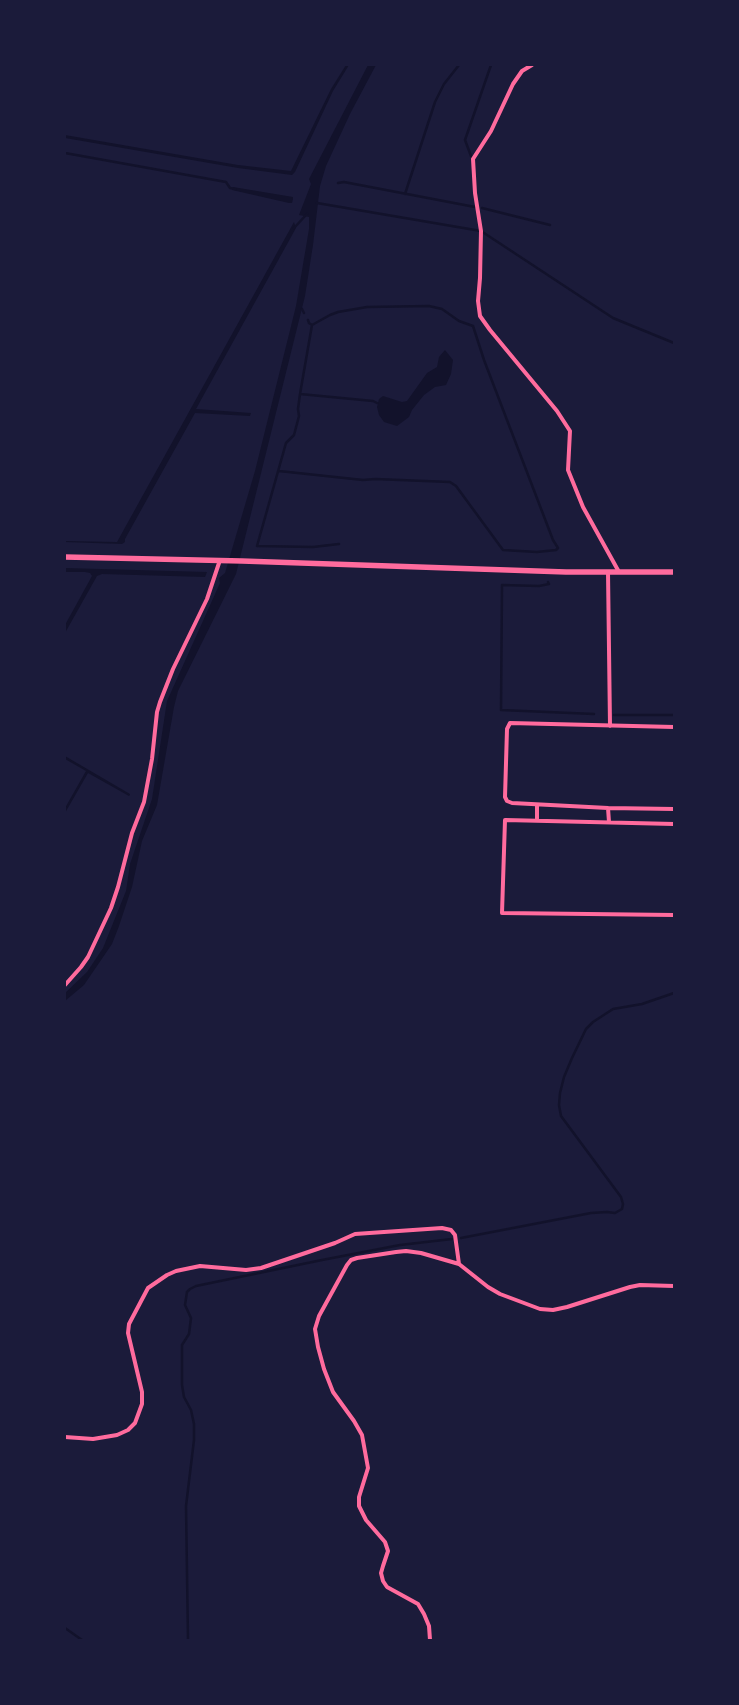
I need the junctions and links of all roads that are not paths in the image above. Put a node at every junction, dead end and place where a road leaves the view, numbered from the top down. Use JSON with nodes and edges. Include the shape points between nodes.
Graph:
{"nodes":[{"id":1,"x":532,"y":65,"type":"edge"},
{"id":2,"x":65,"y":556,"type":"edge"},
{"id":3,"x":223,"y":561,"type":"junction"},
{"id":4,"x":608,"y":572,"type":"junction"},
{"id":5,"x":619,"y":572,"type":"junction"},
{"id":6,"x":674,"y":572,"type":"edge"},
{"id":7,"x":610,"y":726,"type":"junction"},
{"id":8,"x":674,"y":727,"type":"edge"},
{"id":9,"x":536,"y":804,"type":"junction"},
{"id":10,"x":608,"y":808,"type":"junction"},
{"id":11,"x":674,"y":809,"type":"edge"},
{"id":12,"x":537,"y":820,"type":"junction"},
{"id":13,"x":608,"y":822,"type":"junction"},
{"id":14,"x":674,"y":824,"type":"edge"},
{"id":15,"x":674,"y":915,"type":"edge"},
{"id":16,"x":65,"y":985,"type":"edge"},
{"id":17,"x":459,"y":1264,"type":"junction"},
{"id":18,"x":674,"y":1286,"type":"edge"},
{"id":19,"x":65,"y":1437,"type":"edge"},
{"id":20,"x":430,"y":1640,"type":"edge"}],
"edges":[{"from":1,"to":5,"type":"street","via":[[522,71],[513,84],[491,131],[473,159],[481,232],[480,316],[570,431],[568,470],[583,507]]},
{"from":2,"to":3,"type":"main road"},
{"from":3,"to":4,"type":"main road"},
{"from":3,"to":16,"type":"street","via":[[160,702],[144,802],[111,908],[88,957]]},
{"from":4,"to":5,"type":"main road"},
{"from":4,"to":7,"type":"street"},
{"from":5,"to":6,"type":"main road"},
{"from":7,"to":8,"type":"street"},
{"from":7,"to":9,"type":"street","via":[[508,725],[505,797],[512,803]]},
{"from":9,"to":10,"type":"street"},
{"from":9,"to":12,"type":"street"},
{"from":10,"to":11,"type":"street"},
{"from":10,"to":13,"type":"street"},
{"from":12,"to":13,"type":"street"},
{"from":12,"to":15,"type":"street","via":[[505,820],[502,912]]},
{"from":13,"to":14,"type":"street"},
{"from":17,"to":18,"type":"street","via":[[500,1294],[540,1309],[567,1307],[640,1285]]},
{"from":17,"to":19,"type":"street","via":[[455,1235],[451,1230],[442,1228],[355,1234],[261,1268],[200,1266],[167,1275],[148,1288],[128,1324],[142,1392],[142,1404],[135,1423],[128,1430],[93,1439]]},
{"from":17,"to":20,"type":"street","via":[[406,1251],[350,1260],[315,1329],[333,1392],[362,1435],[368,1468],[359,1506],[388,1551],[381,1573],[383,1581],[418,1604],[429,1626]]}]}
